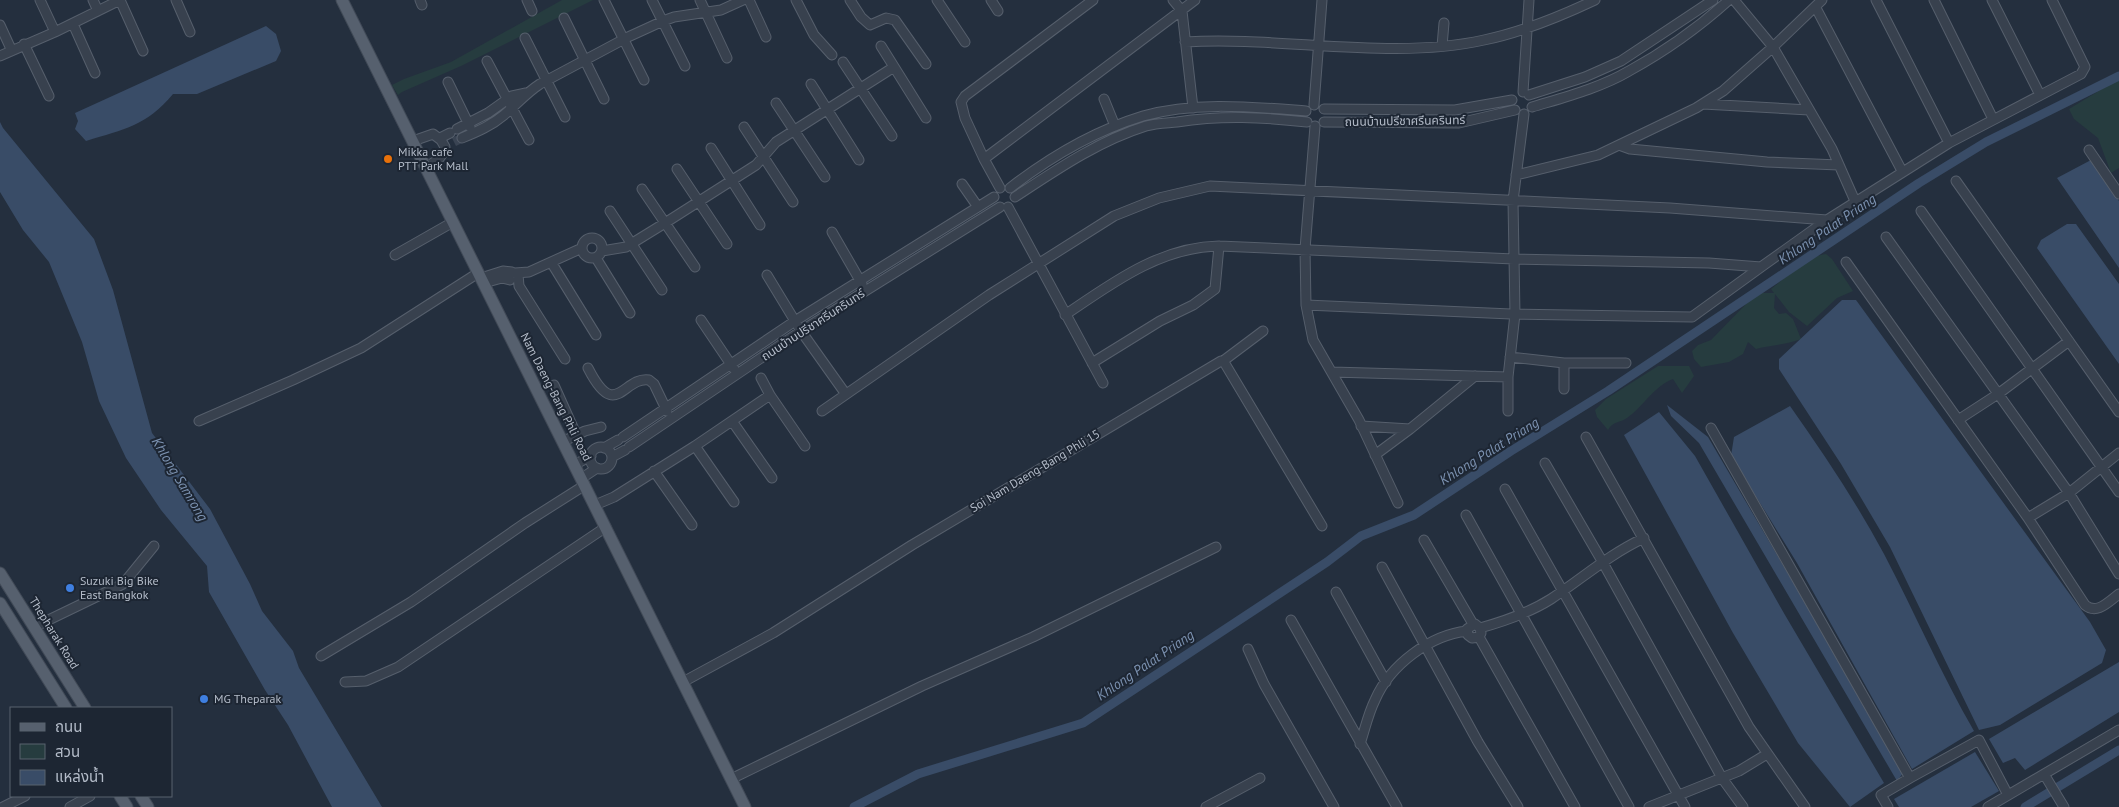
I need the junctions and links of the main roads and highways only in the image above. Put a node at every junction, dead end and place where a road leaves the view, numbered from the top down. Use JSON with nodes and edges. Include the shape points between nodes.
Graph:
{"nodes":[{"id":1,"x":342,"y":0,"type":"edge"},
{"id":2,"x":0,"y":573,"type":"edge"},
{"id":3,"x":0,"y":602,"type":"edge"},
{"id":4,"x":65,"y":707,"type":"edge"},
{"id":5,"x":84,"y":707,"type":"edge"},
{"id":6,"x":741,"y":806,"type":"edge"}],
"edges":[{"from":1,"to":6,"type":"main road","name":"Nam Daeng-Bang Phli Road","via":[[576,464],[731,779]]},
{"from":2,"to":5,"type":"main road","name":"Thepharak Road"},
{"from":3,"to":4,"type":"main road"}]}
